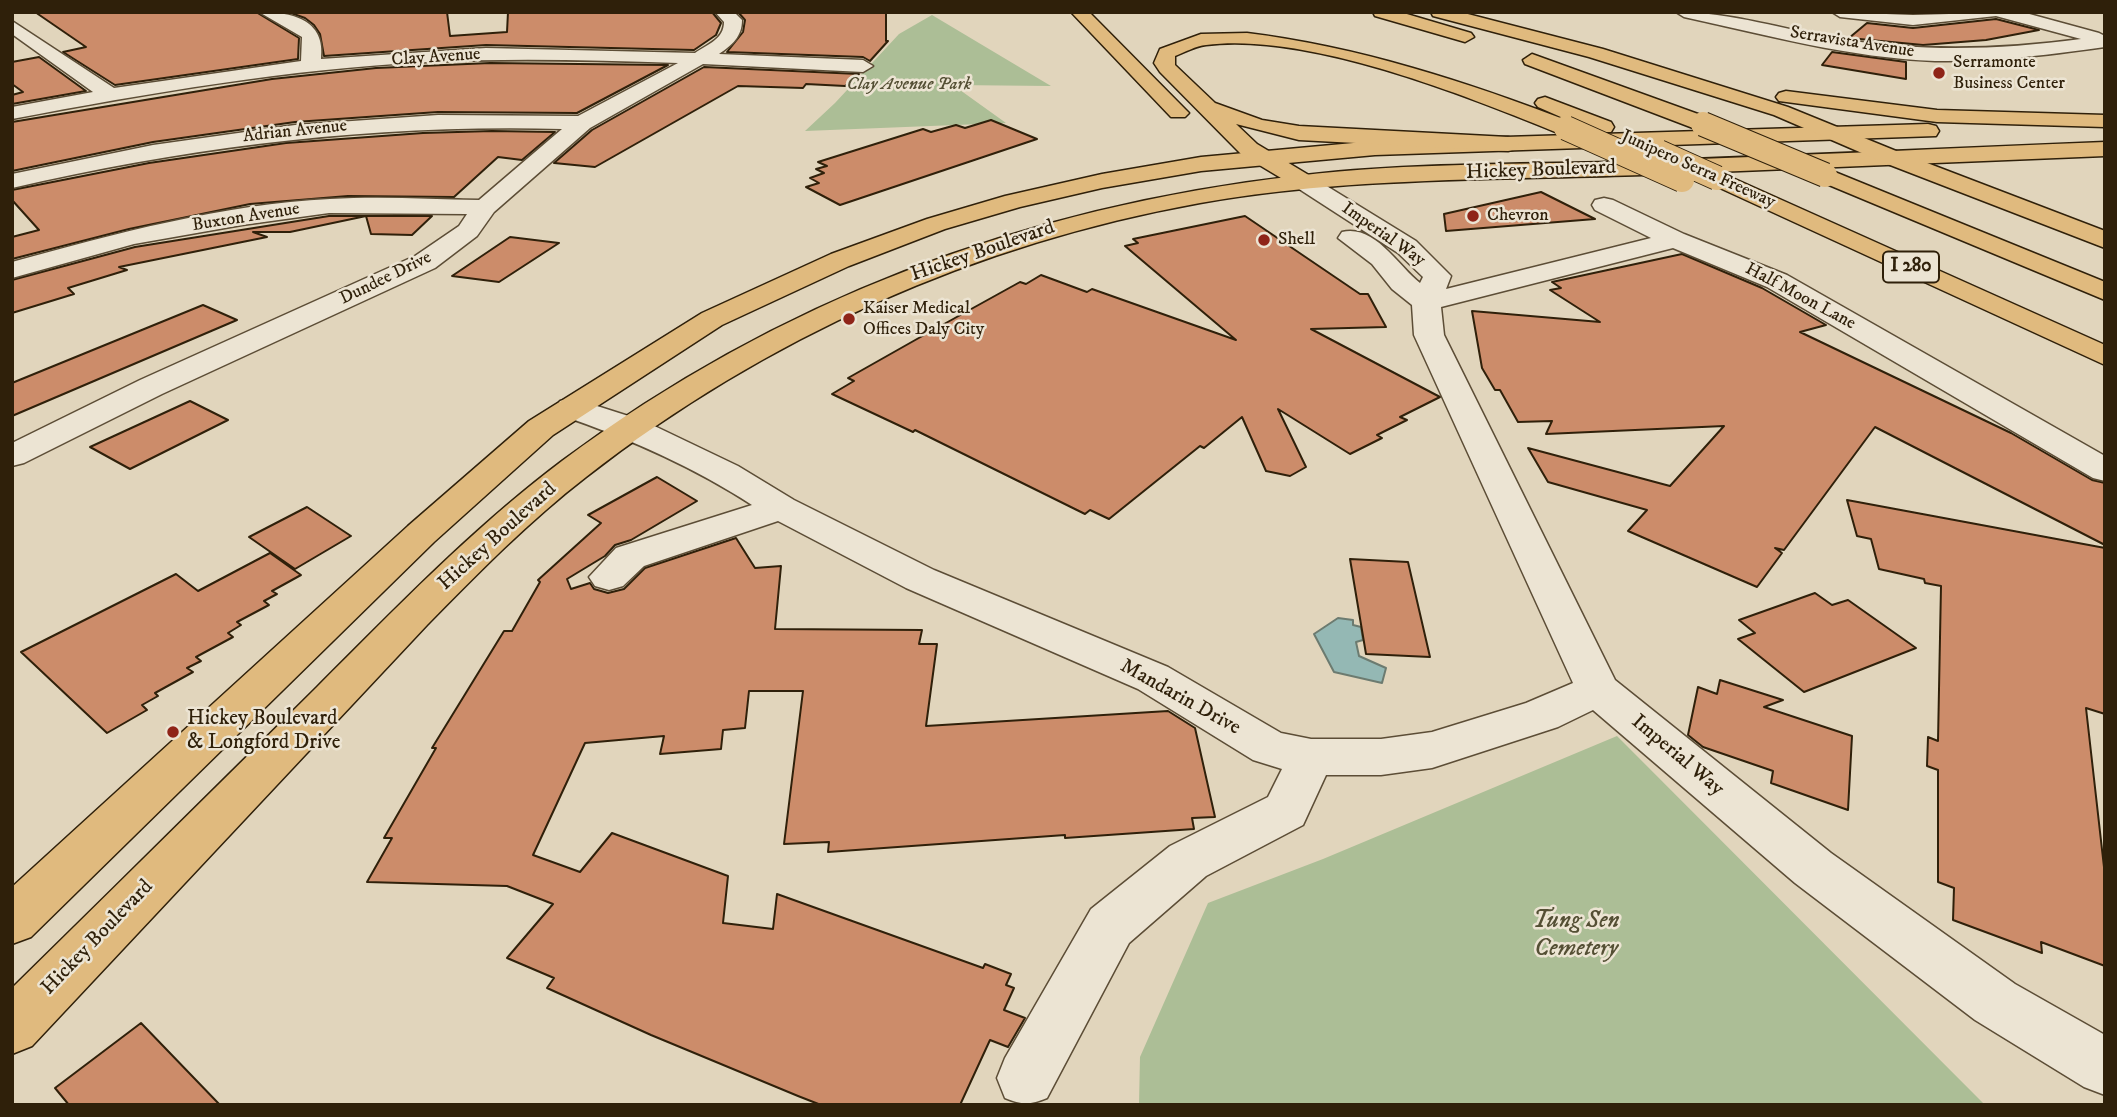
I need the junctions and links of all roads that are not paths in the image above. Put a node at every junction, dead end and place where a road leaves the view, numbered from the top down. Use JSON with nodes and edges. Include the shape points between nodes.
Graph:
{"nodes":[{"id":1,"x":267,"y":12,"type":"edge"},
{"id":2,"x":723,"y":12,"type":"edge"},
{"id":3,"x":1079,"y":12,"type":"edge"},
{"id":4,"x":1381,"y":12,"type":"edge"},
{"id":5,"x":1440,"y":12,"type":"edge"},
{"id":6,"x":1684,"y":12,"type":"edge"},
{"id":7,"x":1840,"y":12,"type":"edge"},
{"id":8,"x":1992,"y":12,"type":"edge"},
{"id":9,"x":2002,"y":12,"type":"edge"},
{"id":10,"x":12,"y":26,"type":"edge"},
{"id":11,"x":2105,"y":41,"type":"edge"},
{"id":12,"x":1488,"y":45,"type":"dead end"},
{"id":13,"x":1412,"y":53,"type":"dead end"},
{"id":14,"x":1596,"y":53,"type":"junction"},
{"id":15,"x":1519,"y":55,"type":"dead end"},
{"id":16,"x":697,"y":59,"type":"junction"},
{"id":17,"x":863,"y":66,"type":"dead end"},
{"id":18,"x":310,"y":67,"type":"junction"},
{"id":19,"x":110,"y":94,"type":"junction"},
{"id":20,"x":1196,"y":96,"type":"junction"},
{"id":21,"x":12,"y":113,"type":"edge"},
{"id":22,"x":582,"y":123,"type":"junction"},
{"id":23,"x":2105,"y":123,"type":"edge"},
{"id":24,"x":1190,"y":125,"type":"dead end"},
{"id":25,"x":1835,"y":134,"type":"junction"},
{"id":26,"x":1209,"y":143,"type":"dead end"},
{"id":27,"x":1508,"y":144,"type":"junction"},
{"id":28,"x":2105,"y":149,"type":"edge"},
{"id":29,"x":1262,"y":157,"type":"junction"},
{"id":30,"x":1893,"y":158,"type":"junction"},
{"id":31,"x":1230,"y":161,"type":"junction"},
{"id":32,"x":12,"y":181,"type":"edge"},
{"id":33,"x":1304,"y":182,"type":"junction"},
{"id":34,"x":1270,"y":186,"type":"junction"},
{"id":35,"x":1604,"y":205,"type":"dead end"},
{"id":36,"x":485,"y":207,"type":"junction"},
{"id":37,"x":1675,"y":240,"type":"junction"},
{"id":38,"x":2105,"y":240,"type":"edge"},
{"id":39,"x":1903,"y":263,"type":"junction"},
{"id":40,"x":12,"y":270,"type":"edge"},
{"id":41,"x":2105,"y":292,"type":"edge"},
{"id":42,"x":1426,"y":302,"type":"junction"},
{"id":43,"x":2105,"y":356,"type":"edge"},
{"id":44,"x":572,"y":408,"type":"junction"},
{"id":45,"x":632,"y":428,"type":"junction"},
{"id":46,"x":12,"y":456,"type":"edge"},
{"id":47,"x":2105,"y":471,"type":"edge"},
{"id":48,"x":781,"y":508,"type":"junction"},
{"id":49,"x":609,"y":576,"type":"dead end"},
{"id":50,"x":1598,"y":690,"type":"junction"},
{"id":51,"x":1311,"y":757,"type":"junction"},
{"id":52,"x":12,"y":920,"type":"edge"},
{"id":53,"x":12,"y":1027,"type":"edge"},
{"id":54,"x":2105,"y":1067,"type":"edge"},
{"id":55,"x":1026,"y":1078,"type":"dead end"}],
"edges":[{"from":1,"to":18,"type":"street","via":[[311,35]]},
{"from":2,"to":16,"type":"street","name":"Dundee Drive","via":[[733,20],[733,30],[726,41]]},
{"from":3,"to":24,"type":"main road"},
{"from":4,"to":12,"type":"main road"},
{"from":5,"to":14,"type":"main road"},
{"from":6,"to":11,"type":"street","name":"Serravista Avenue","via":[[1852,46],[1933,55],[2015,54]]},
{"from":7,"to":8,"type":"street","via":[[1913,20]]},
{"from":9,"to":11,"type":"street"},
{"from":10,"to":19,"type":"street"},
{"from":13,"to":39,"type":"main road","name":"Junipero Serra Freeway","number":"I 280","bridge":true,"via":[[1603,127]]},
{"from":14,"to":23,"type":"main road","via":[[1746,90],[1848,107]]},
{"from":14,"to":25,"type":"main road","via":[[1790,114]]},
{"from":15,"to":41,"type":"main road","name":"Junipero Serra Freeway","number":"I 280","bridge":true,"via":[[1700,123]]},
{"from":16,"to":17,"type":"street","name":"Clay Avenue"},
{"from":16,"to":18,"type":"street","name":"Clay Avenue","via":[[484,54]]},
{"from":16,"to":22,"type":"street","name":"Dundee Drive"},
{"from":18,"to":19,"type":"street","name":"Clay Avenue"},
{"from":19,"to":21,"type":"street","name":"Clay Avenue"},
{"from":20,"to":27,"type":"main road","via":[[1232,117],[1283,131]]},
{"from":20,"to":29,"type":"main road"},
{"from":20,"to":39,"type":"main road","bridge":true,"via":[[1164,63],[1172,48],[1188,41],[1278,35],[1322,43],[1566,128],[1682,180]]},
{"from":22,"to":32,"type":"street","name":"Adrian Avenue","via":[[419,120],[291,131],[187,146]]},
{"from":22,"to":36,"type":"street","name":"Dundee Drive"},
{"from":23,"to":25,"type":"main road","name":"Hickey Boulevard"},
{"from":25,"to":27,"type":"main road","name":"Hickey Boulevard"},
{"from":25,"to":30,"type":"main road"},
{"from":26,"to":31,"type":"main road"},
{"from":27,"to":29,"type":"main road","name":"Hickey Boulevard"},
{"from":28,"to":30,"type":"main road","name":"Hickey Boulevard"},
{"from":29,"to":31,"type":"main road","name":"Hickey Boulevard"},
{"from":29,"to":33,"type":"main road"},
{"from":30,"to":33,"type":"main road","name":"Hickey Boulevard"},
{"from":30,"to":38,"type":"main road"},
{"from":31,"to":34,"type":"main road"},
{"from":31,"to":44,"type":"main road","name":"Hickey Boulevard","via":[[1059,190],[891,240],[712,319]]},
{"from":33,"to":34,"type":"main road","name":"Hickey Boulevard"},
{"from":33,"to":42,"type":"street","name":"Imperial Way","via":[[1425,262],[1437,276]]},
{"from":34,"to":42,"type":"street","name":"Imperial Way","via":[[1381,258]]},
{"from":34,"to":45,"type":"main road","name":"Hickey Boulevard","via":[[1104,214],[940,264],[843,304],[762,345]]},
{"from":35,"to":37,"type":"street","name":"Half Moon Lane"},
{"from":36,"to":40,"type":"street","name":"Buxton Avenue","via":[[328,206],[242,217],[131,237]]},
{"from":36,"to":46,"type":"street","name":"Dundee Drive","via":[[468,231],[425,262]]},
{"from":37,"to":42,"type":"street"},
{"from":37,"to":47,"type":"street","name":"Half Moon Lane","via":[[1777,281]]},
{"from":39,"to":43,"type":"main road","name":"Junipero Serra Freeway","number":"I 280"},
{"from":42,"to":50,"type":"street","name":"Imperial Way","via":[[1429,335]]},
{"from":44,"to":45,"type":"street","name":"Mandarin Drive"},
{"from":44,"to":52,"type":"main road","name":"Hickey Boulevard","via":[[541,428],[421,534]]},
{"from":45,"to":48,"type":"street","name":"Mandarin Drive","via":[[740,482]]},
{"from":45,"to":53,"type":"main road","name":"Hickey Boulevard","via":[[520,513],[455,574]]},
{"from":48,"to":49,"type":"street","via":[[630,557]]},
{"from":48,"to":51,"type":"street","name":"Mandarin Drive","via":[[920,579],[1153,678],[1269,748]]},
{"from":50,"to":51,"type":"street","name":"Mandarin Drive","via":[[1542,715],[1432,750],[1381,757]]},
{"from":50,"to":54,"type":"street","name":"Imperial Way","via":[[1813,869],[1995,1002]]},
{"from":51,"to":55,"type":"street","via":[[1286,811],[1188,861],[1110,926]]}]}
